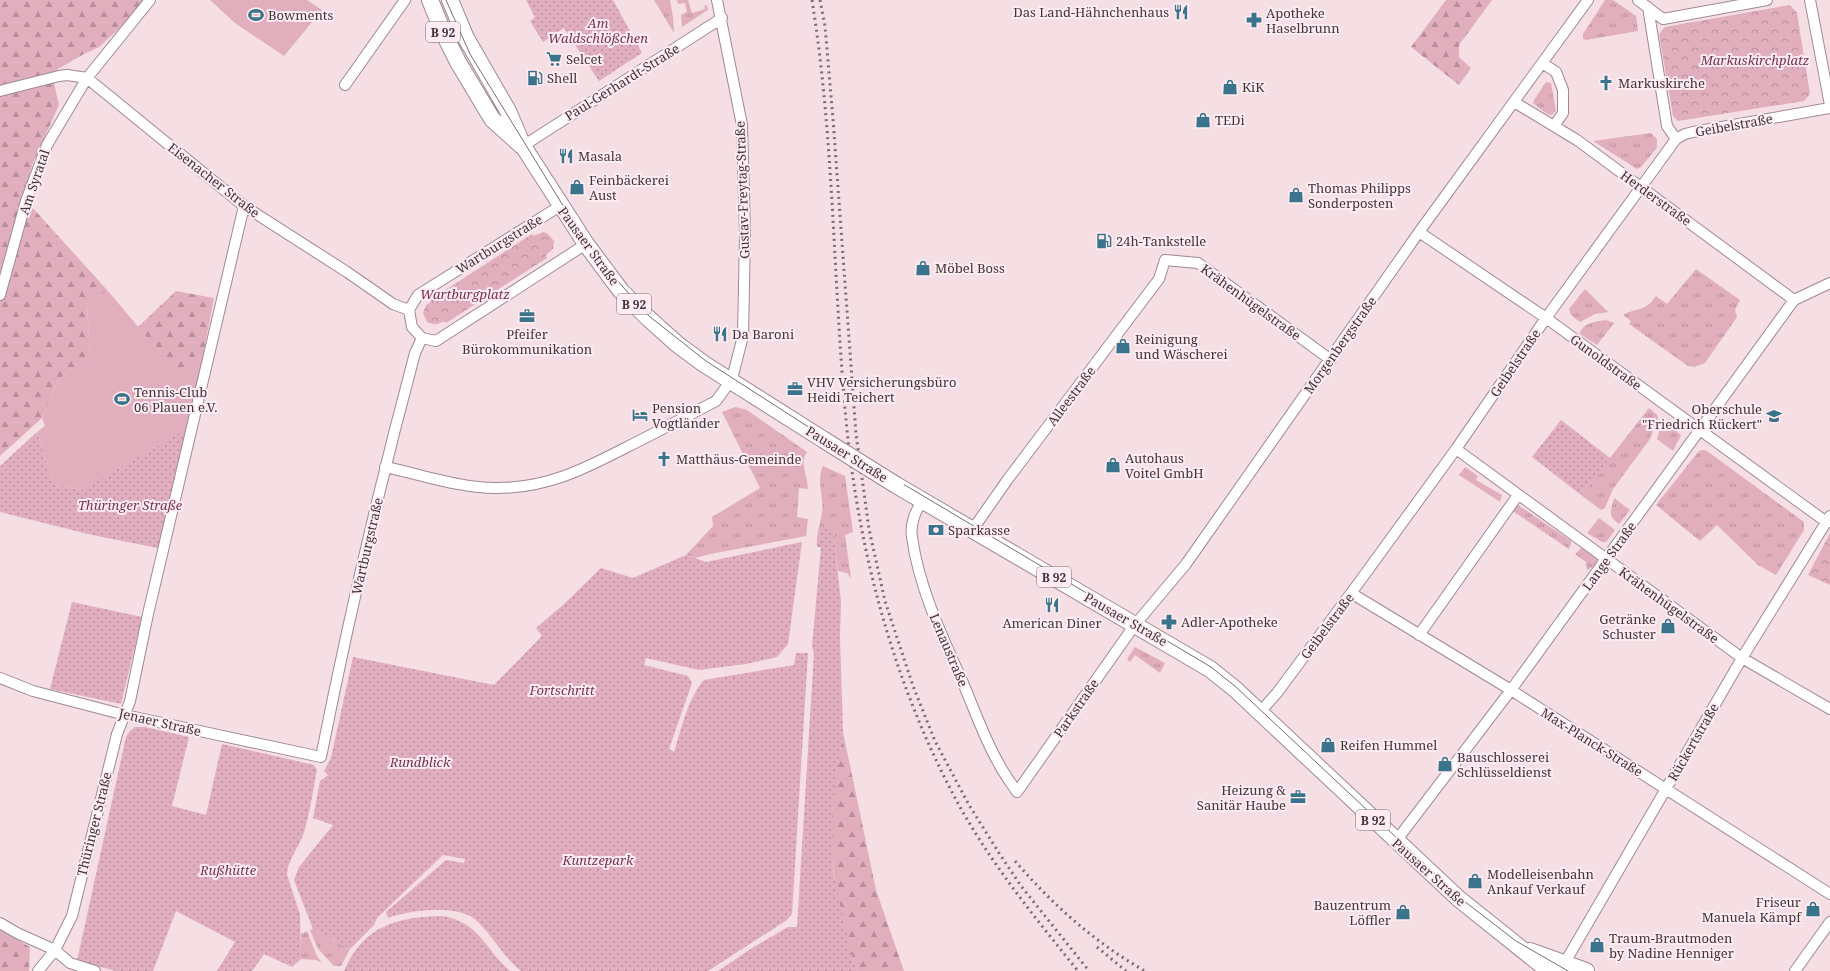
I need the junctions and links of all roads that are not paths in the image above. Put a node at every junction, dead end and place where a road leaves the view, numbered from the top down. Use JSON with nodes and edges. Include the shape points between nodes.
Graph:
{"nodes":[{"id":1,"x":150,"y":0,"type":"edge"},
{"id":2,"x":405,"y":0,"type":"edge"},
{"id":3,"x":430,"y":0,"type":"edge"},
{"id":4,"x":450,"y":0,"type":"edge"},
{"id":5,"x":717,"y":0,"type":"edge"},
{"id":6,"x":1588,"y":0,"type":"edge"},
{"id":7,"x":1638,"y":0,"type":"edge"},
{"id":8,"x":1767,"y":0,"type":"edge"},
{"id":9,"x":1810,"y":0,"type":"edge"},
{"id":10,"x":1648,"y":7,"type":"junction"},
{"id":11,"x":722,"y":18,"type":"junction"},
{"id":12,"x":1542,"y":63,"type":"junction"},
{"id":13,"x":87,"y":78,"type":"junction"},
{"id":14,"x":345,"y":85,"type":"dead end"},
{"id":15,"x":0,"y":91,"type":"edge"},
{"id":16,"x":1514,"y":102,"type":"junction"},
{"id":17,"x":1830,"y":105,"type":"edge"},
{"id":18,"x":1830,"y":108,"type":"edge"},
{"id":19,"x":1554,"y":126,"type":"junction"},
{"id":20,"x":1676,"y":139,"type":"junction"},
{"id":21,"x":523,"y":146,"type":"junction"},
{"id":22,"x":1641,"y":187,"type":"junction"},
{"id":23,"x":244,"y":206,"type":"junction"},
{"id":24,"x":560,"y":206,"type":"junction"},
{"id":25,"x":1419,"y":232,"type":"junction"},
{"id":26,"x":586,"y":244,"type":"junction"},
{"id":27,"x":1165,"y":260,"type":"joint"},
{"id":28,"x":1830,"y":283,"type":"edge"},
{"id":29,"x":0,"y":295,"type":"edge"},
{"id":30,"x":1794,"y":300,"type":"junction"},
{"id":31,"x":409,"y":310,"type":"junction"},
{"id":32,"x":1546,"y":318,"type":"junction"},
{"id":33,"x":422,"y":338,"type":"junction"},
{"id":34,"x":1331,"y":360,"type":"junction"},
{"id":35,"x":731,"y":381,"type":"junction"},
{"id":36,"x":1699,"y":431,"type":"junction"},
{"id":37,"x":1456,"y":449,"type":"junction"},
{"id":38,"x":385,"y":466,"type":"junction"},
{"id":39,"x":1518,"y":495,"type":"junction"},
{"id":40,"x":924,"y":501,"type":"junction"},
{"id":41,"x":1828,"y":520,"type":"edge"},
{"id":42,"x":973,"y":529,"type":"junction"},
{"id":43,"x":1607,"y":560,"type":"junction"},
{"id":44,"x":1351,"y":593,"type":"junction"},
{"id":45,"x":1135,"y":625,"type":"junction"},
{"id":46,"x":1419,"y":634,"type":"junction"},
{"id":47,"x":1742,"y":658,"type":"junction"},
{"id":48,"x":0,"y":678,"type":"edge"},
{"id":49,"x":1511,"y":690,"type":"junction"},
{"id":50,"x":1830,"y":709,"type":"edge"},
{"id":51,"x":1260,"y":712,"type":"junction"},
{"id":52,"x":125,"y":715,"type":"junction"},
{"id":53,"x":321,"y":757,"type":"joint"},
{"id":54,"x":1666,"y":789,"type":"junction"},
{"id":55,"x":1018,"y":792,"type":"joint"},
{"id":56,"x":1396,"y":841,"type":"junction"},
{"id":57,"x":1830,"y":894,"type":"edge"},
{"id":58,"x":1830,"y":922,"type":"edge"},
{"id":59,"x":0,"y":923,"type":"edge"},
{"id":60,"x":1521,"y":947,"type":"junction"},
{"id":61,"x":55,"y":950,"type":"junction"},
{"id":62,"x":1562,"y":967,"type":"edge"},
{"id":63,"x":38,"y":971,"type":"edge"},
{"id":64,"x":95,"y":971,"type":"edge"},
{"id":65,"x":1549,"y":971,"type":"edge"},
{"id":66,"x":1586,"y":971,"type":"edge"},
{"id":67,"x":1795,"y":971,"type":"edge"}],
"edges":[{"from":1,"to":13,"type":"street","name":"Am Syratal"},
{"from":2,"to":14,"type":"street"},
{"from":3,"to":21,"type":"main road","name":"Pausaer Straße","number":"B 92","via":[[458,62],[492,119]]},
{"from":4,"to":21,"type":"main road","name":"Pausaer Straße","number":"B 92","via":[[466,38],[508,111]]},
{"from":5,"to":11,"type":"street","name":"Gustav-Freytag-Straße"},
{"from":6,"to":12,"type":"street","name":"Morgenbergstraße"},
{"from":7,"to":10,"type":"street"},
{"from":8,"to":10,"type":"street","via":[[1663,19]]},
{"from":9,"to":17,"type":"street"},
{"from":10,"to":20,"type":"street","via":[[1667,126]]},
{"from":11,"to":21,"type":"street","name":"Paul-Gerhardt-Straße"},
{"from":11,"to":35,"type":"street","name":"Gustav-Freytag-Straße","via":[[742,125],[745,234],[742,336]]},
{"from":12,"to":16,"type":"street","name":"Morgenbergstraße"},
{"from":12,"to":19,"type":"street","via":[[1556,72],[1563,90],[1563,113]]},
{"from":13,"to":15,"type":"street","via":[[59,76]]},
{"from":13,"to":23,"type":"street","name":"Eisenacher Straße"},
{"from":13,"to":29,"type":"street","name":"Am Syratal","via":[[47,145],[26,201]]},
{"from":16,"to":19,"type":"street","name":"Herderstraße"},
{"from":16,"to":25,"type":"street","name":"Morgenbergstraße"},
{"from":18,"to":20,"type":"street","name":"Geibelstraße","via":[[1685,134]]},
{"from":19,"to":22,"type":"street","name":"Herderstraße"},
{"from":20,"to":22,"type":"street","name":"Geibelstraße"},
{"from":21,"to":24,"type":"main road","name":"Pausaer Straße","number":"B 92"},
{"from":22,"to":30,"type":"street","name":"Herderstraße"},
{"from":22,"to":32,"type":"street","name":"Geibelstraße"},
{"from":23,"to":31,"type":"street","name":"Eisenacher Straße","via":[[393,304]]},
{"from":23,"to":52,"type":"street","name":"Thüringer Straße"},
{"from":24,"to":26,"type":"main road","name":"Pausaer Straße","number":"B 92"},
{"from":24,"to":31,"type":"street","name":"Wartburgstraße","via":[[418,295]]},
{"from":25,"to":32,"type":"street","name":"Gunoldstraße"},
{"from":25,"to":34,"type":"street","name":"Morgenbergstraße"},
{"from":26,"to":33,"type":"street","via":[[436,341]]},
{"from":26,"to":35,"type":"main road","name":"Pausaer Straße","number":"B 92","via":[[621,291],[647,317],[677,344]]},
{"from":27,"to":34,"type":"street","name":"Krähenhügelstraße","via":[[1198,263]]},
{"from":27,"to":42,"type":"street","name":"Alleestraße","via":[[1159,279],[1012,473]]},
{"from":28,"to":30,"type":"street","name":"Lange Straße"},
{"from":30,"to":36,"type":"street","name":"Lange Straße"},
{"from":31,"to":33,"type":"street","via":[[412,327]]},
{"from":32,"to":36,"type":"street","name":"Gunoldstraße"},
{"from":32,"to":37,"type":"street","name":"Geibelstraße"},
{"from":33,"to":38,"type":"street","name":"Wartburgstraße","via":[[415,353]]},
{"from":34,"to":45,"type":"street","name":"Morgenbergstraße","via":[[1186,564]]},
{"from":35,"to":38,"type":"street","via":[[716,401],[584,470],[558,480],[529,486],[477,487]]},
{"from":35,"to":40,"type":"main road","name":"Pausaer Straße","number":"B 92","bridge":true},
{"from":36,"to":41,"type":"street","name":"Gunoldstraße"},
{"from":36,"to":43,"type":"street","name":"Lange Straße"},
{"from":37,"to":39,"type":"street","name":"Krähenhügelstraße"},
{"from":37,"to":44,"type":"street","name":"Geibelstraße"},
{"from":38,"to":53,"type":"street","name":"Wartburgstraße"},
{"from":39,"to":43,"type":"street","name":"Krähenhügelstraße"},
{"from":39,"to":46,"type":"street"},
{"from":40,"to":42,"type":"main road","name":"Pausaer Straße","number":"B 92"},
{"from":40,"to":55,"type":"street","name":"Lenaustraße","via":[[912,524],[912,536],[932,611],[983,734],[999,766]]},
{"from":41,"to":47,"type":"street","name":"Rückertstraße"},
{"from":42,"to":45,"type":"main road","name":"Pausaer Straße","number":"B 92"},
{"from":43,"to":47,"type":"street","name":"Krähenhügelstraße"},
{"from":43,"to":49,"type":"street","name":"Lange Straße"},
{"from":44,"to":46,"type":"street","name":"Max-Planck-Straße"},
{"from":44,"to":51,"type":"street","name":"Geibelstraße","via":[[1277,694]]},
{"from":45,"to":51,"type":"main road","name":"Pausaer Straße","number":"B 92","via":[[1210,669]]},
{"from":45,"to":55,"type":"street","name":"Parkstraße"},
{"from":46,"to":49,"type":"street","name":"Max-Planck-Straße"},
{"from":47,"to":50,"type":"street","name":"Krähenhügelstraße"},
{"from":47,"to":54,"type":"street","name":"Rückertstraße"},
{"from":48,"to":52,"type":"street","name":"Jenaer Straße","via":[[33,691]]},
{"from":49,"to":54,"type":"street","name":"Max-Planck-Straße"},
{"from":49,"to":56,"type":"street","name":"Lange Straße"},
{"from":51,"to":56,"type":"main road","name":"Pausaer Straße","number":"B 92"},
{"from":52,"to":53,"type":"street","name":"Jenaer Straße"},
{"from":52,"to":61,"type":"street","name":"Thüringer Straße","via":[[117,734],[72,916]]},
{"from":54,"to":57,"type":"street","name":"Max-Planck-Straße"},
{"from":54,"to":62,"type":"street","name":"Rückertstraße"},
{"from":56,"to":60,"type":"main road","name":"Pausaer Straße","number":"B 92","via":[[1489,925]]},
{"from":58,"to":67,"type":"street"},
{"from":59,"to":61,"type":"street"},
{"from":60,"to":62,"type":"main road","name":"Pausaer Straße","number":"B 92"},
{"from":60,"to":65,"type":"main road","name":"Pausaer Straße","number":"B 92"},
{"from":61,"to":63,"type":"street","name":"Thüringer Straße"},
{"from":61,"to":64,"type":"street","via":[[70,963]]},
{"from":62,"to":66,"type":"main road","name":"Pausaer Straße","number":"B 92"}]}
